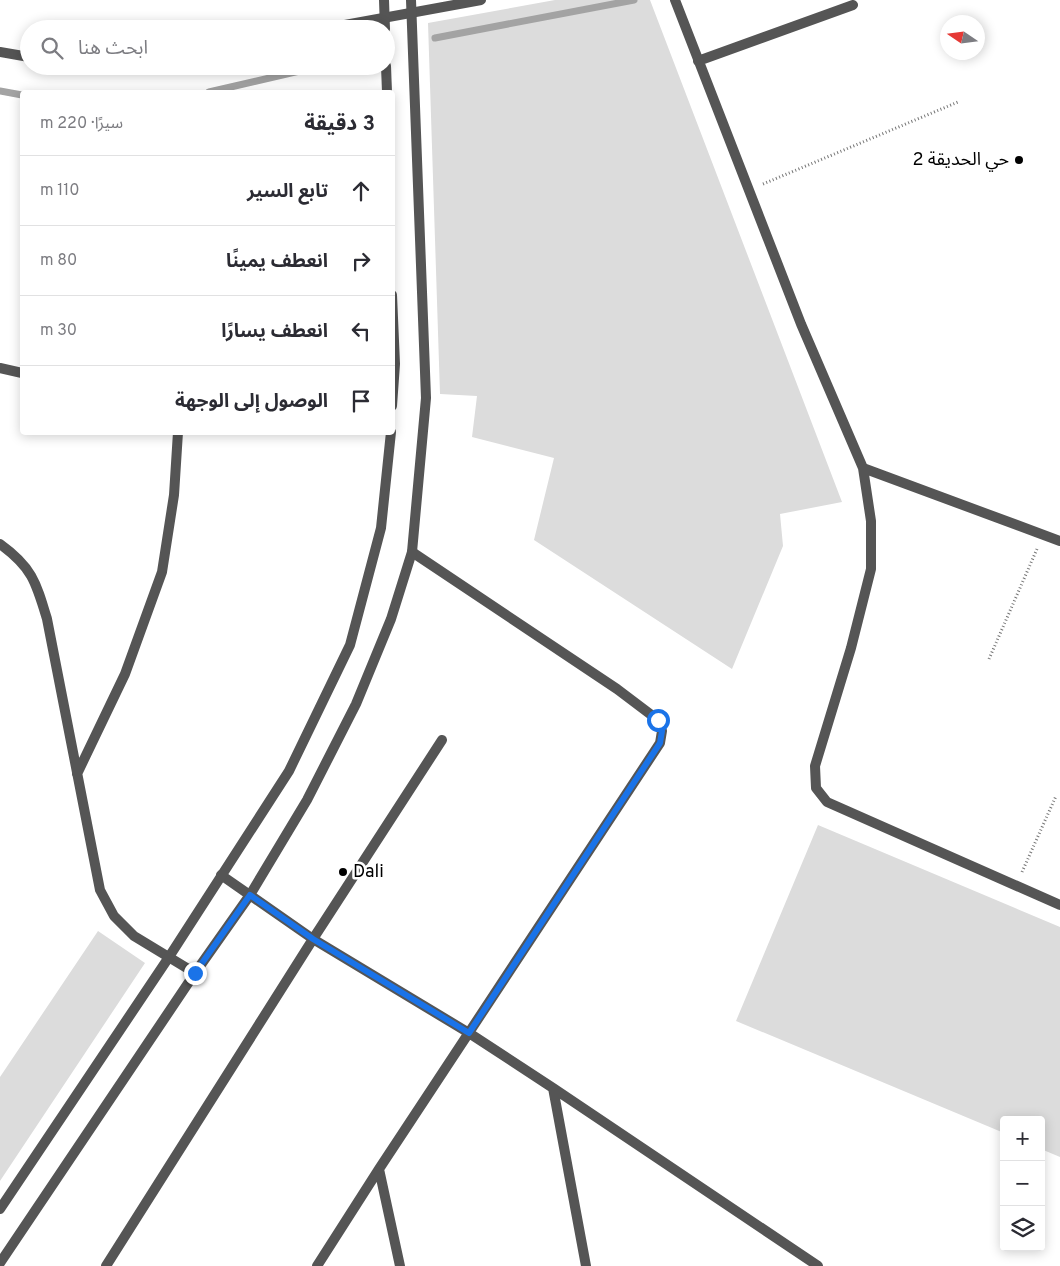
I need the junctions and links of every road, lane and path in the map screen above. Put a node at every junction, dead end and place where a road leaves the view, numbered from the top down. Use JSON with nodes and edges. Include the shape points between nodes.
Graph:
{"nodes":[{"id":1,"x":384,"y":0,"type":"edge"},
{"id":2,"x":411,"y":0,"type":"edge"},
{"id":3,"x":481,"y":0,"type":"edge"},
{"id":4,"x":675,"y":0,"type":"edge"},
{"id":5,"x":853,"y":5,"type":"dead end"},
{"id":6,"x":412,"y":13,"type":"junction"},
{"id":7,"x":384,"y":16,"type":"junction"},
{"id":8,"x":365,"y":20,"type":"edge"},
{"id":9,"x":384,"y":20,"type":"edge"},
{"id":10,"x":0,"y":52,"type":"edge"},
{"id":11,"x":20,"y":55,"type":"edge"},
{"id":12,"x":698,"y":61,"type":"junction"},
{"id":13,"x":386,"y":75,"type":"edge"},
{"id":14,"x":386,"y":90,"type":"edge"},
{"id":15,"x":958,"y":102,"type":"dead end"},
{"id":16,"x":748,"y":190,"type":"junction"},
{"id":17,"x":0,"y":368,"type":"edge"},
{"id":18,"x":20,"y":373,"type":"edge"},
{"id":19,"x":178,"y":435,"type":"edge"},
{"id":20,"x":391,"y":435,"type":"edge"},
{"id":21,"x":863,"y":468,"type":"junction"},
{"id":22,"x":1044,"y":535,"type":"junction"},
{"id":23,"x":1060,"y":541,"type":"edge"},
{"id":24,"x":0,"y":544,"type":"edge"},
{"id":25,"x":412,"y":552,"type":"junction"},
{"id":26,"x":989,"y":659,"type":"dead end"},
{"id":27,"x":442,"y":740,"type":"dead end"},
{"id":28,"x":77,"y":774,"type":"junction"},
{"id":29,"x":1056,"y":796,"type":"dead end"},
{"id":30,"x":221,"y":875,"type":"junction"},
{"id":31,"x":1016,"y":886,"type":"junction"},
{"id":32,"x":250,"y":895,"type":"junction"},
{"id":33,"x":1060,"y":905,"type":"edge"},
{"id":34,"x":313,"y":939,"type":"junction"},
{"id":35,"x":169,"y":957,"type":"junction"},
{"id":36,"x":195,"y":973,"type":"junction"},
{"id":37,"x":469,"y":1033,"type":"junction"},
{"id":38,"x":553,"y":1088,"type":"junction"},
{"id":39,"x":379,"y":1169,"type":"junction"},
{"id":40,"x":0,"y":1209,"type":"edge"},
{"id":41,"x":0,"y":1263,"type":"edge"},
{"id":42,"x":106,"y":1266,"type":"edge"},
{"id":43,"x":318,"y":1266,"type":"edge"},
{"id":44,"x":400,"y":1266,"type":"edge"},
{"id":45,"x":586,"y":1266,"type":"edge"},
{"id":46,"x":818,"y":1266,"type":"edge"}],
"edges":[{"from":1,"to":7,"type":"street"},
{"from":2,"to":6,"type":"street"},
{"from":3,"to":6,"type":"street"},
{"from":4,"to":12,"type":"street"},
{"from":5,"to":12,"type":"street"},
{"from":6,"to":7,"type":"street"},
{"from":6,"to":25,"type":"street","via":[[426,398]]},
{"from":7,"to":8,"type":"street"},
{"from":7,"to":9,"type":"street"},
{"from":10,"to":11,"type":"street"},
{"from":12,"to":16,"type":"street"},
{"from":13,"to":14,"type":"street"},
{"from":15,"to":16,"type":"path"},
{"from":16,"to":21,"type":"street"},
{"from":17,"to":18,"type":"street"},
{"from":19,"to":28,"type":"street","via":[[174,496],[162,572],[125,674]]},
{"from":20,"to":30,"type":"street","via":[[381,528],[350,645],[289,772]]},
{"from":21,"to":22,"type":"street"},
{"from":21,"to":31,"type":"street","via":[[871,521],[871,569],[815,766],[816,788],[827,802]]},
{"from":22,"to":23,"type":"street"},
{"from":22,"to":26,"type":"path"},
{"from":24,"to":28,"type":"street","via":[[17,556],[36,582],[47,619]]},
{"from":25,"to":32,"type":"street","via":[[391,619],[356,704],[307,800]]},
{"from":25,"to":37,"type":"street","via":[[617,689],[658,720],[662,731],[660,743]]},
{"from":27,"to":34,"type":"street"},
{"from":28,"to":35,"type":"street","via":[[100,890],[114,916],[134,936]]},
{"from":29,"to":31,"type":"path"},
{"from":30,"to":32,"type":"street"},
{"from":30,"to":35,"type":"street"},
{"from":31,"to":33,"type":"street"},
{"from":32,"to":34,"type":"street"},
{"from":32,"to":36,"type":"street"},
{"from":34,"to":37,"type":"street"},
{"from":34,"to":42,"type":"street"},
{"from":35,"to":36,"type":"street"},
{"from":35,"to":40,"type":"street"},
{"from":36,"to":41,"type":"street"},
{"from":37,"to":38,"type":"street"},
{"from":37,"to":39,"type":"street"},
{"from":38,"to":45,"type":"street"},
{"from":38,"to":46,"type":"street"},
{"from":39,"to":43,"type":"street"},
{"from":39,"to":44,"type":"street"}]}
